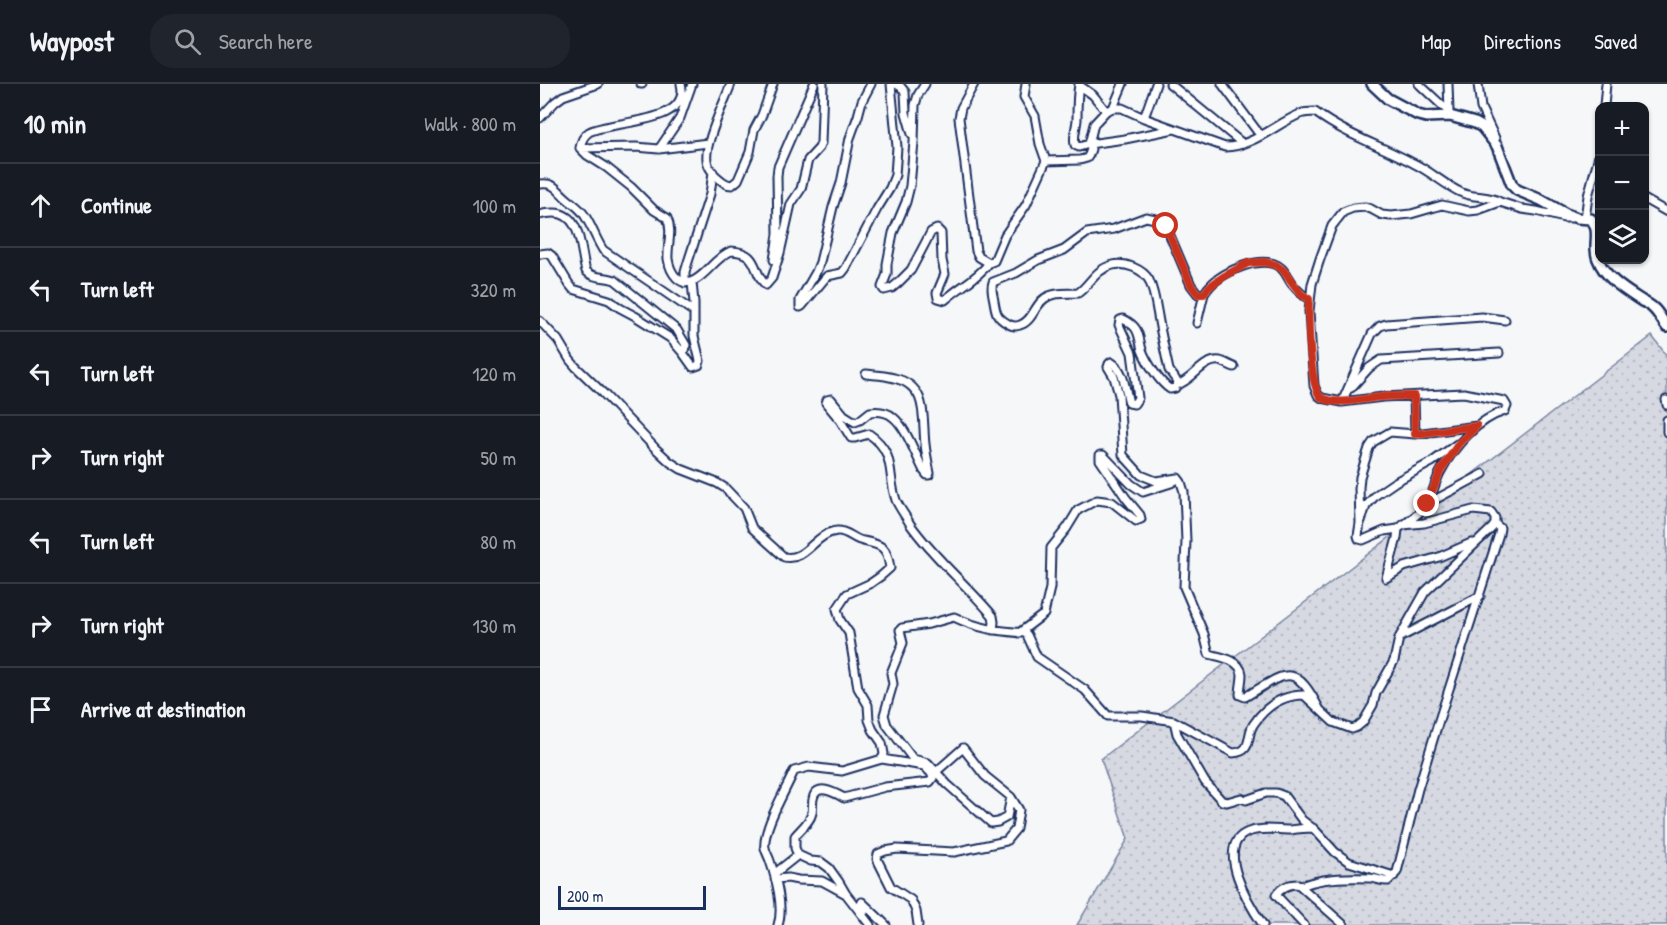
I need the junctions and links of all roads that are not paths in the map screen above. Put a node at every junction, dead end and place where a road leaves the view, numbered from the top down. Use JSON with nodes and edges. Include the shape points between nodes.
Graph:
{"nodes":[{"id":1,"x":598,"y":84,"type":"edge"},
{"id":2,"x":681,"y":84,"type":"edge"},
{"id":3,"x":692,"y":84,"type":"edge"},
{"id":4,"x":731,"y":84,"type":"edge"},
{"id":5,"x":773,"y":84,"type":"edge"},
{"id":6,"x":814,"y":84,"type":"edge"},
{"id":7,"x":823,"y":84,"type":"edge"},
{"id":8,"x":871,"y":84,"type":"edge"},
{"id":9,"x":894,"y":84,"type":"edge"},
{"id":10,"x":925,"y":84,"type":"edge"},
{"id":11,"x":974,"y":84,"type":"edge"},
{"id":12,"x":1026,"y":84,"type":"edge"},
{"id":13,"x":1079,"y":84,"type":"edge"},
{"id":14,"x":1122,"y":84,"type":"edge"},
{"id":15,"x":1156,"y":84,"type":"edge"},
{"id":16,"x":1170,"y":84,"type":"edge"},
{"id":17,"x":1222,"y":84,"type":"edge"},
{"id":18,"x":1372,"y":84,"type":"edge"},
{"id":19,"x":1419,"y":84,"type":"edge"},
{"id":20,"x":1448,"y":84,"type":"edge"},
{"id":21,"x":1478,"y":84,"type":"edge"},
{"id":22,"x":1606,"y":84,"type":"edge"},
{"id":23,"x":684,"y":99,"type":"junction"},
{"id":24,"x":1604,"y":102,"type":"edge"},
{"id":25,"x":1110,"y":109,"type":"junction"},
{"id":26,"x":1449,"y":114,"type":"junction"},
{"id":27,"x":540,"y":118,"type":"edge"},
{"id":28,"x":1144,"y":118,"type":"junction"},
{"id":29,"x":1175,"y":129,"type":"junction"},
{"id":30,"x":1260,"y":135,"type":"junction"},
{"id":31,"x":1493,"y":140,"type":"junction"},
{"id":32,"x":914,"y":142,"type":"junction"},
{"id":33,"x":708,"y":143,"type":"junction"},
{"id":34,"x":1089,"y":144,"type":"junction"},
{"id":35,"x":1243,"y":144,"type":"junction"},
{"id":36,"x":580,"y":148,"type":"junction"},
{"id":37,"x":659,"y":149,"type":"junction"},
{"id":38,"x":1046,"y":162,"type":"junction"},
{"id":39,"x":713,"y":172,"type":"junction"},
{"id":40,"x":1595,"y":178,"type":"edge"},
{"id":41,"x":540,"y":184,"type":"edge"},
{"id":42,"x":1500,"y":202,"type":"junction"},
{"id":43,"x":1649,"y":202,"type":"edge"},
{"id":44,"x":1667,"y":212,"type":"edge"},
{"id":45,"x":540,"y":215,"type":"edge"},
{"id":46,"x":1581,"y":218,"type":"junction"},
{"id":47,"x":1595,"y":221,"type":"edge"},
{"id":48,"x":540,"y":254,"type":"edge"},
{"id":49,"x":989,"y":264,"type":"junction"},
{"id":50,"x":1600,"y":264,"type":"edge"},
{"id":51,"x":772,"y":278,"type":"junction"},
{"id":52,"x":689,"y":283,"type":"junction"},
{"id":53,"x":1204,"y":294,"type":"junction"},
{"id":54,"x":1309,"y":299,"type":"junction"},
{"id":55,"x":694,"y":312,"type":"junction"},
{"id":56,"x":1505,"y":320,"type":"dead end"},
{"id":57,"x":540,"y":321,"type":"edge"},
{"id":58,"x":1197,"y":323,"type":"dead end"},
{"id":59,"x":1667,"y":327,"type":"edge"},
{"id":60,"x":683,"y":353,"type":"junction"},
{"id":61,"x":1499,"y":353,"type":"dead end"},
{"id":62,"x":1234,"y":367,"type":"dead end"},
{"id":63,"x":866,"y":374,"type":"dead end"},
{"id":64,"x":1178,"y":384,"type":"junction"},
{"id":65,"x":1347,"y":392,"type":"junction"},
{"id":66,"x":1414,"y":396,"type":"junction"},
{"id":67,"x":1342,"y":402,"type":"junction"},
{"id":68,"x":1667,"y":420,"type":"edge"},
{"id":69,"x":1477,"y":426,"type":"junction"},
{"id":70,"x":1667,"y":432,"type":"edge"},
{"id":71,"x":1415,"y":434,"type":"junction"},
{"id":72,"x":1459,"y":443,"type":"junction"},
{"id":73,"x":1483,"y":474,"type":"dead end"},
{"id":74,"x":1178,"y":478,"type":"junction"},
{"id":75,"x":1427,"y":504,"type":"junction"},
{"id":76,"x":1360,"y":523,"type":"junction"},
{"id":77,"x":1495,"y":524,"type":"junction"},
{"id":78,"x":1400,"y":527,"type":"junction"},
{"id":79,"x":1476,"y":543,"type":"junction"},
{"id":80,"x":1480,"y":596,"type":"junction"},
{"id":81,"x":993,"y":630,"type":"junction"},
{"id":82,"x":1019,"y":633,"type":"junction"},
{"id":83,"x":1399,"y":638,"type":"junction"},
{"id":84,"x":1320,"y":710,"type":"junction"},
{"id":85,"x":1174,"y":721,"type":"junction"},
{"id":86,"x":882,"y":759,"type":"junction"},
{"id":87,"x":912,"y":761,"type":"junction"},
{"id":88,"x":937,"y":771,"type":"junction"},
{"id":89,"x":1011,"y":797,"type":"junction"},
{"id":90,"x":1313,"y":828,"type":"junction"},
{"id":91,"x":798,"y":855,"type":"junction"},
{"id":92,"x":774,"y":876,"type":"junction"},
{"id":93,"x":1394,"y":876,"type":"junction"},
{"id":94,"x":1300,"y":886,"type":"junction"},
{"id":95,"x":846,"y":894,"type":"junction"},
{"id":96,"x":869,"y":922,"type":"edge"},
{"id":97,"x":778,"y":925,"type":"edge"},
{"id":98,"x":886,"y":925,"type":"edge"},
{"id":99,"x":918,"y":925,"type":"edge"},
{"id":100,"x":1263,"y":925,"type":"edge"},
{"id":101,"x":1304,"y":925,"type":"edge"},
{"id":102,"x":1344,"y":925,"type":"edge"}],
"edges":[{"from":1,"to":27,"type":"street","via":[[563,96]]},
{"from":2,"to":23,"type":"street"},
{"from":3,"to":23,"type":"street"},
{"from":4,"to":33,"type":"street"},
{"from":5,"to":39,"type":"street","via":[[738,180],[727,185]]},
{"from":6,"to":51,"type":"street","via":[[778,167],[778,234]]},
{"from":7,"to":51,"type":"street","via":[[819,148],[810,156],[801,189],[791,204]]},
{"from":8,"to":9,"type":"street","via":[[850,138],[820,262],[800,307],[827,276],[842,273],[846,268],[890,188],[897,147]]},
{"from":9,"to":32,"type":"street","via":[[905,92]]},
{"from":10,"to":32,"type":"street","via":[[915,105]]},
{"from":11,"to":49,"type":"street","via":[[959,118],[976,251]]},
{"from":12,"to":38,"type":"street","via":[[1024,97],[1035,116]]},
{"from":13,"to":25,"type":"street"},
{"from":13,"to":34,"type":"street","via":[[1075,145]]},
{"from":14,"to":25,"type":"street"},
{"from":15,"to":28,"type":"street"},
{"from":16,"to":35,"type":"street"},
{"from":17,"to":30,"type":"street"},
{"from":18,"to":26,"type":"main road","via":[[1388,99],[1418,116]]},
{"from":19,"to":26,"type":"street"},
{"from":20,"to":26,"type":"street"},
{"from":21,"to":31,"type":"street","via":[[1481,108]]},
{"from":22,"to":24,"type":"street"},
{"from":23,"to":36,"type":"street","via":[[654,118],[587,133]]},
{"from":23,"to":37,"type":"street","via":[[680,118]]},
{"from":25,"to":28,"type":"street","via":[[1122,108]]},
{"from":25,"to":34,"type":"street","via":[[1094,124]]},
{"from":26,"to":31,"type":"main road","via":[[1482,127]]},
{"from":28,"to":29,"type":"street"},
{"from":29,"to":34,"type":"street"},
{"from":29,"to":35,"type":"street","via":[[1225,147]]},
{"from":30,"to":35,"type":"street"},
{"from":30,"to":42,"type":"street","via":[[1302,113],[1315,112],[1350,135],[1430,171],[1460,192],[1493,197]]},
{"from":31,"to":46,"type":"main road","via":[[1514,188]]},
{"from":32,"to":49,"type":"street","via":[[910,186],[892,233],[882,287],[892,288],[908,274],[931,232],[937,229],[941,233],[945,274],[938,298],[945,300]]},
{"from":33,"to":37,"type":"street"},
{"from":33,"to":39,"type":"street","via":[[707,164]]},
{"from":34,"to":38,"type":"street","via":[[1087,158]]},
{"from":36,"to":37,"type":"street"},
{"from":36,"to":52,"type":"street","via":[[667,218],[669,264],[677,279]]},
{"from":38,"to":49,"type":"street","via":[[1026,205]]},
{"from":39,"to":52,"type":"street","via":[[710,194],[685,272]]},
{"from":40,"to":46,"type":"street"},
{"from":41,"to":55,"type":"street","via":[[553,184],[577,205],[603,250]]},
{"from":42,"to":46,"type":"street"},
{"from":42,"to":54,"type":"street","via":[[1469,212],[1442,205],[1391,216],[1365,207],[1343,212],[1332,226]]},
{"from":43,"to":44,"type":"street"},
{"from":45,"to":60,"type":"street","via":[[561,213],[571,219],[578,231],[586,271],[615,280],[677,330],[686,345]]},
{"from":46,"to":47,"type":"main road"},
{"from":48,"to":60,"type":"street","via":[[552,256],[573,289],[609,300],[670,338]]},
{"from":50,"to":59,"type":"main road","via":[[1619,285],[1652,306]]},
{"from":51,"to":52,"type":"street","via":[[764,284],[754,261],[731,251]]},
{"from":52,"to":55,"type":"street"},
{"from":53,"to":54,"type":"street","via":[[1215,282],[1248,263],[1264,262],[1283,270],[1296,289]]},
{"from":53,"to":58,"type":"street"},
{"from":53,"to":64,"type":"street","via":[[1194,292],[1170,234],[1160,220],[1146,217],[1114,230],[1087,233],[1064,250],[991,285],[996,315],[1016,326],[1027,322],[1044,298],[1078,293],[1114,264],[1140,270],[1154,293],[1170,370]]},
{"from":54,"to":67,"type":"street","via":[[1314,386],[1322,398]]},
{"from":55,"to":60,"type":"street","via":[[699,365],[693,367]]},
{"from":56,"to":65,"type":"street","via":[[1482,317],[1380,326],[1372,334]]},
{"from":57,"to":86,"type":"street","via":[[576,367],[655,448],[681,469],[725,488],[744,508],[752,528],[783,557],[797,557],[817,540],[837,531],[877,543],[886,550],[890,568],[871,583],[847,594],[837,609],[849,633],[858,688],[868,705],[873,730],[882,743]]},
{"from":61,"to":65,"type":"street","via":[[1381,360]]},
{"from":62,"to":64,"type":"street","via":[[1212,362]]},
{"from":63,"to":81,"type":"street","via":[[896,378],[918,394],[924,413],[929,475],[894,417],[870,412],[855,422],[831,399],[826,403],[851,438],[869,434],[885,450],[896,500],[923,542],[993,616]]},
{"from":64,"to":74,"type":"street","via":[[1170,389],[1164,385],[1142,350],[1136,329],[1128,321],[1120,320],[1132,354],[1138,398],[1134,404],[1129,403],[1117,366],[1109,364],[1119,395],[1123,455],[1141,475],[1156,481]]},
{"from":65,"to":67,"type":"street"},
{"from":66,"to":67,"type":"street"},
{"from":66,"to":69,"type":"street","via":[[1464,393],[1504,401],[1504,411]]},
{"from":66,"to":71,"type":"street"},
{"from":68,"to":70,"type":"street"},
{"from":69,"to":71,"type":"street"},
{"from":69,"to":72,"type":"street"},
{"from":71,"to":76,"type":"street","via":[[1390,432],[1373,442],[1360,477]]},
{"from":72,"to":75,"type":"street","via":[[1441,470]]},
{"from":72,"to":76,"type":"street","via":[[1376,495],[1366,506]]},
{"from":73,"to":75,"type":"street"},
{"from":74,"to":82,"type":"street","via":[[1143,492],[1100,455],[1141,519],[1137,521],[1112,502],[1097,500],[1078,510],[1052,548],[1044,614]]},
{"from":74,"to":84,"type":"street","via":[[1184,492],[1184,587],[1209,654],[1239,667],[1242,697],[1287,675],[1300,679]]},
{"from":75,"to":78,"type":"street"},
{"from":76,"to":78,"type":"street","via":[[1358,536],[1363,540]]},
{"from":77,"to":78,"type":"street","via":[[1491,512],[1473,510]]},
{"from":77,"to":79,"type":"street"},
{"from":77,"to":80,"type":"street","via":[[1500,528],[1499,534]]},
{"from":78,"to":79,"type":"street","via":[[1386,578],[1404,567]]},
{"from":79,"to":83,"type":"street","via":[[1425,592]]},
{"from":80,"to":83,"type":"street"},
{"from":80,"to":93,"type":"street"},
{"from":81,"to":82,"type":"street"},
{"from":81,"to":87,"type":"street","via":[[954,616],[900,630],[903,642],[891,673],[893,684],[884,716]]},
{"from":82,"to":85,"type":"street","via":[[1027,635],[1037,657],[1085,690],[1108,716]]},
{"from":83,"to":84,"type":"street","via":[[1394,661],[1363,722],[1352,729],[1333,722]]},
{"from":84,"to":85,"type":"street","via":[[1304,695],[1291,695],[1272,705],[1252,727],[1249,742],[1240,753],[1228,751]]},
{"from":85,"to":90,"type":"street","via":[[1177,735],[1205,782],[1222,801],[1276,793],[1284,796]]},
{"from":86,"to":87,"type":"street"},
{"from":86,"to":92,"type":"street","via":[[842,771],[809,767],[794,771],[768,831],[765,848]]},
{"from":87,"to":88,"type":"street","via":[[928,764]]},
{"from":87,"to":91,"type":"street","via":[[931,773],[930,782],[885,787],[844,798],[829,790],[818,791],[813,796],[807,823],[795,836]]},
{"from":88,"to":89,"type":"street","via":[[963,748],[985,776]]},
{"from":88,"to":89,"type":"street","via":[[991,823],[1007,817]]},
{"from":89,"to":99,"type":"street","via":[[1019,810],[1016,829],[1006,841],[954,852],[897,849],[878,854],[891,887],[911,900]]},
{"from":90,"to":93,"type":"street","via":[[1349,862]]},
{"from":90,"to":100,"type":"street","via":[[1248,831],[1240,836],[1233,854],[1238,880]]},
{"from":91,"to":92,"type":"street"},
{"from":91,"to":95,"type":"street","via":[[829,868]]},
{"from":92,"to":95,"type":"street","via":[[822,881]]},
{"from":92,"to":97,"type":"street","via":[[779,893]]},
{"from":93,"to":94,"type":"street","via":[[1383,882],[1374,878],[1337,877]]},
{"from":94,"to":101,"type":"street","via":[[1281,888],[1276,895]]},
{"from":94,"to":102,"type":"street"},
{"from":95,"to":96,"type":"street"},
{"from":96,"to":98,"type":"street","via":[[862,902]]}]}
